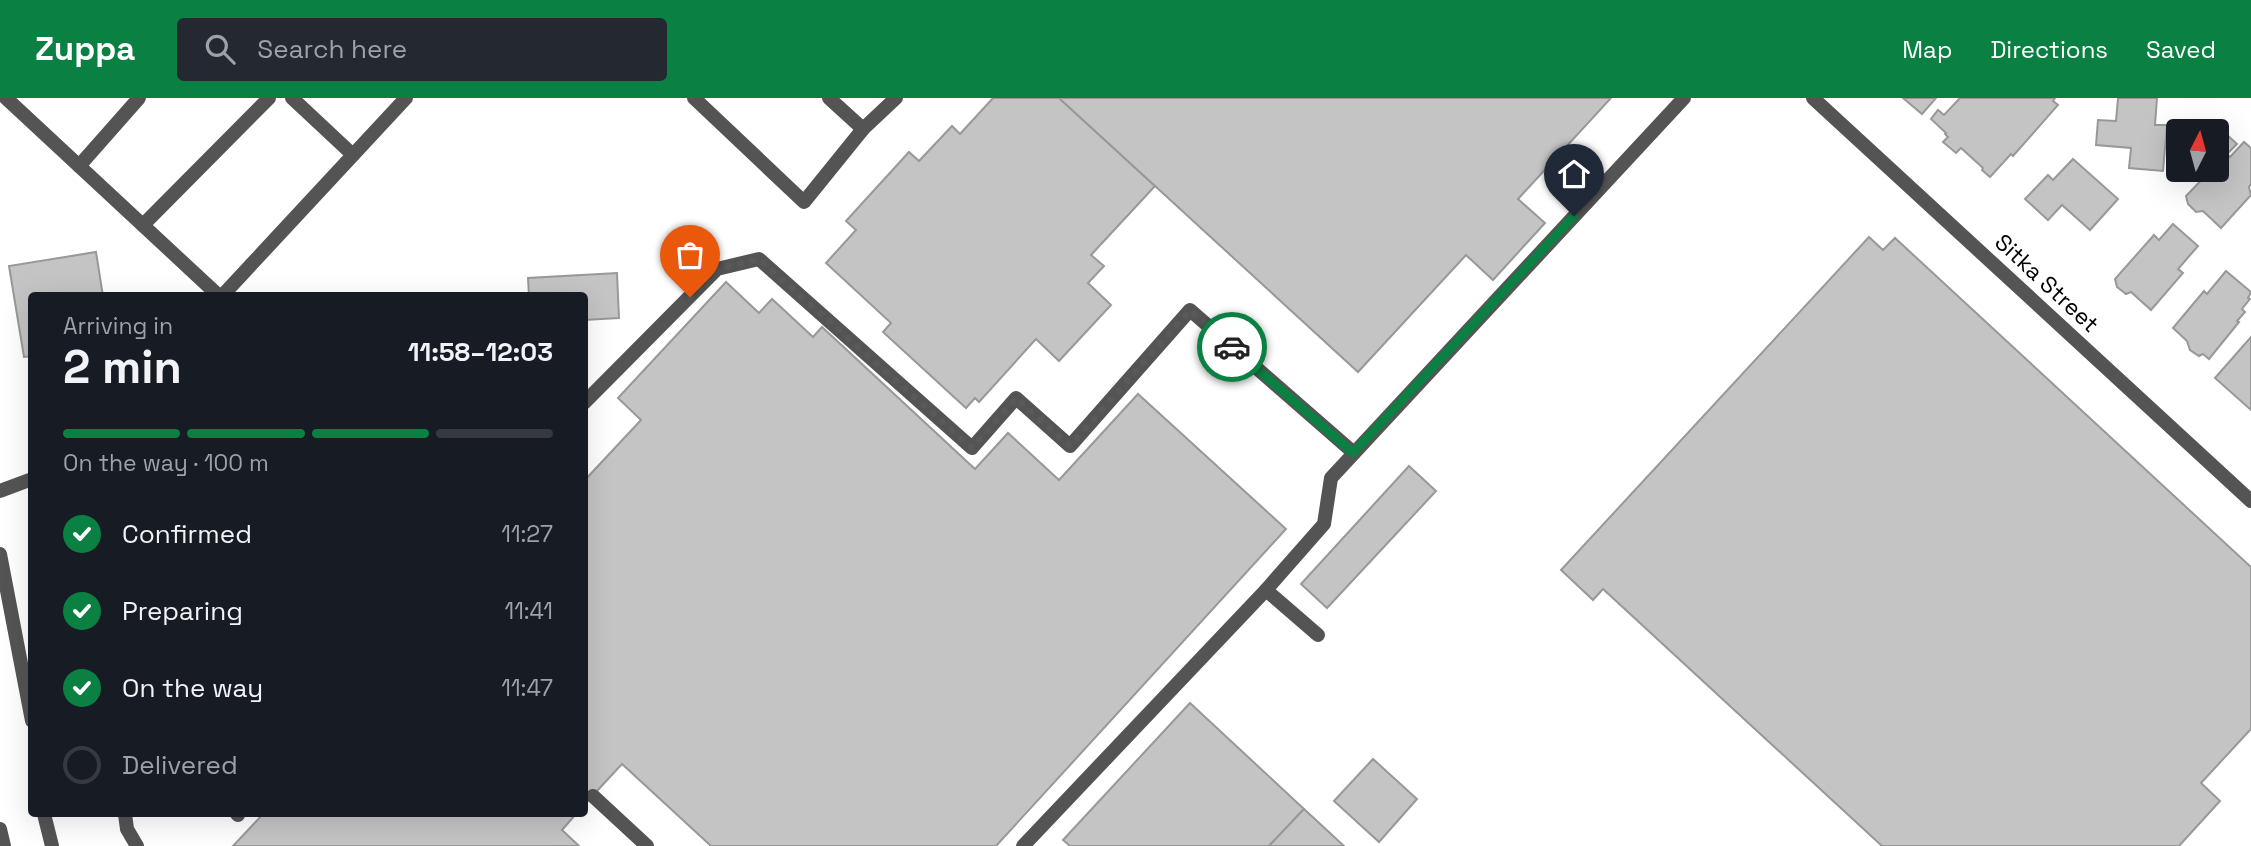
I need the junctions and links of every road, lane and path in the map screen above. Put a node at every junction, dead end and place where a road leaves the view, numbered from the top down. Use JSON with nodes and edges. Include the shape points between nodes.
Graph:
{"nodes":[{"id":1,"x":139,"y":98,"type":"edge"},
{"id":2,"x":269,"y":98,"type":"edge"},
{"id":3,"x":292,"y":98,"type":"edge"},
{"id":4,"x":406,"y":98,"type":"edge"},
{"id":5,"x":694,"y":98,"type":"edge"},
{"id":6,"x":829,"y":98,"type":"edge"},
{"id":7,"x":896,"y":98,"type":"edge"},
{"id":8,"x":1684,"y":98,"type":"edge"},
{"id":9,"x":1813,"y":98,"type":"edge"},
{"id":10,"x":8,"y":103,"type":"edge"},
{"id":11,"x":863,"y":129,"type":"junction"},
{"id":12,"x":353,"y":155,"type":"junction"},
{"id":13,"x":79,"y":166,"type":"junction"},
{"id":14,"x":143,"y":225,"type":"junction"},
{"id":15,"x":216,"y":292,"type":"edge"},
{"id":16,"x":224,"y":292,"type":"edge"},
{"id":17,"x":588,"y":399,"type":"edge"},
{"id":18,"x":1353,"y":453,"type":"junction"},
{"id":19,"x":28,"y":480,"type":"edge"},
{"id":20,"x":0,"y":491,"type":"edge"},
{"id":21,"x":2251,"y":501,"type":"edge"},
{"id":22,"x":0,"y":554,"type":"edge"},
{"id":23,"x":1266,"y":590,"type":"junction"},
{"id":24,"x":1318,"y":635,"type":"dead end"},
{"id":25,"x":28,"y":700,"type":"edge"},
{"id":26,"x":593,"y":796,"type":"dead end"},
{"id":27,"x":45,"y":817,"type":"edge"},
{"id":28,"x":125,"y":817,"type":"edge"},
{"id":29,"x":0,"y":829,"type":"edge"},
{"id":30,"x":631,"y":841,"type":"edge"},
{"id":31,"x":4,"y":846,"type":"edge"},
{"id":32,"x":52,"y":846,"type":"edge"},
{"id":33,"x":137,"y":846,"type":"edge"},
{"id":34,"x":647,"y":846,"type":"edge"},
{"id":35,"x":1023,"y":846,"type":"edge"}],
"edges":[{"from":1,"to":13,"type":"street"},
{"from":2,"to":14,"type":"street"},
{"from":3,"to":12,"type":"street"},
{"from":4,"to":12,"type":"street"},
{"from":5,"to":11,"type":"street","via":[[804,202]]},
{"from":6,"to":11,"type":"street"},
{"from":7,"to":11,"type":"street"},
{"from":8,"to":18,"type":"street"},
{"from":9,"to":21,"type":"street","name":"Sitka Street"},
{"from":10,"to":13,"type":"street"},
{"from":12,"to":16,"type":"street"},
{"from":13,"to":14,"type":"street"},
{"from":14,"to":15,"type":"street"},
{"from":17,"to":18,"type":"street","via":[[717,269],[759,259],[972,448],[1016,398],[1070,446],[1190,310]]},
{"from":18,"to":23,"type":"street","via":[[1331,478],[1324,524]]},
{"from":19,"to":20,"type":"street"},
{"from":22,"to":25,"type":"street"},
{"from":23,"to":24,"type":"street"},
{"from":23,"to":35,"type":"street"},
{"from":26,"to":30,"type":"street"},
{"from":27,"to":32,"type":"street"},
{"from":28,"to":33,"type":"street"},
{"from":29,"to":31,"type":"street"},
{"from":30,"to":34,"type":"street"}]}
